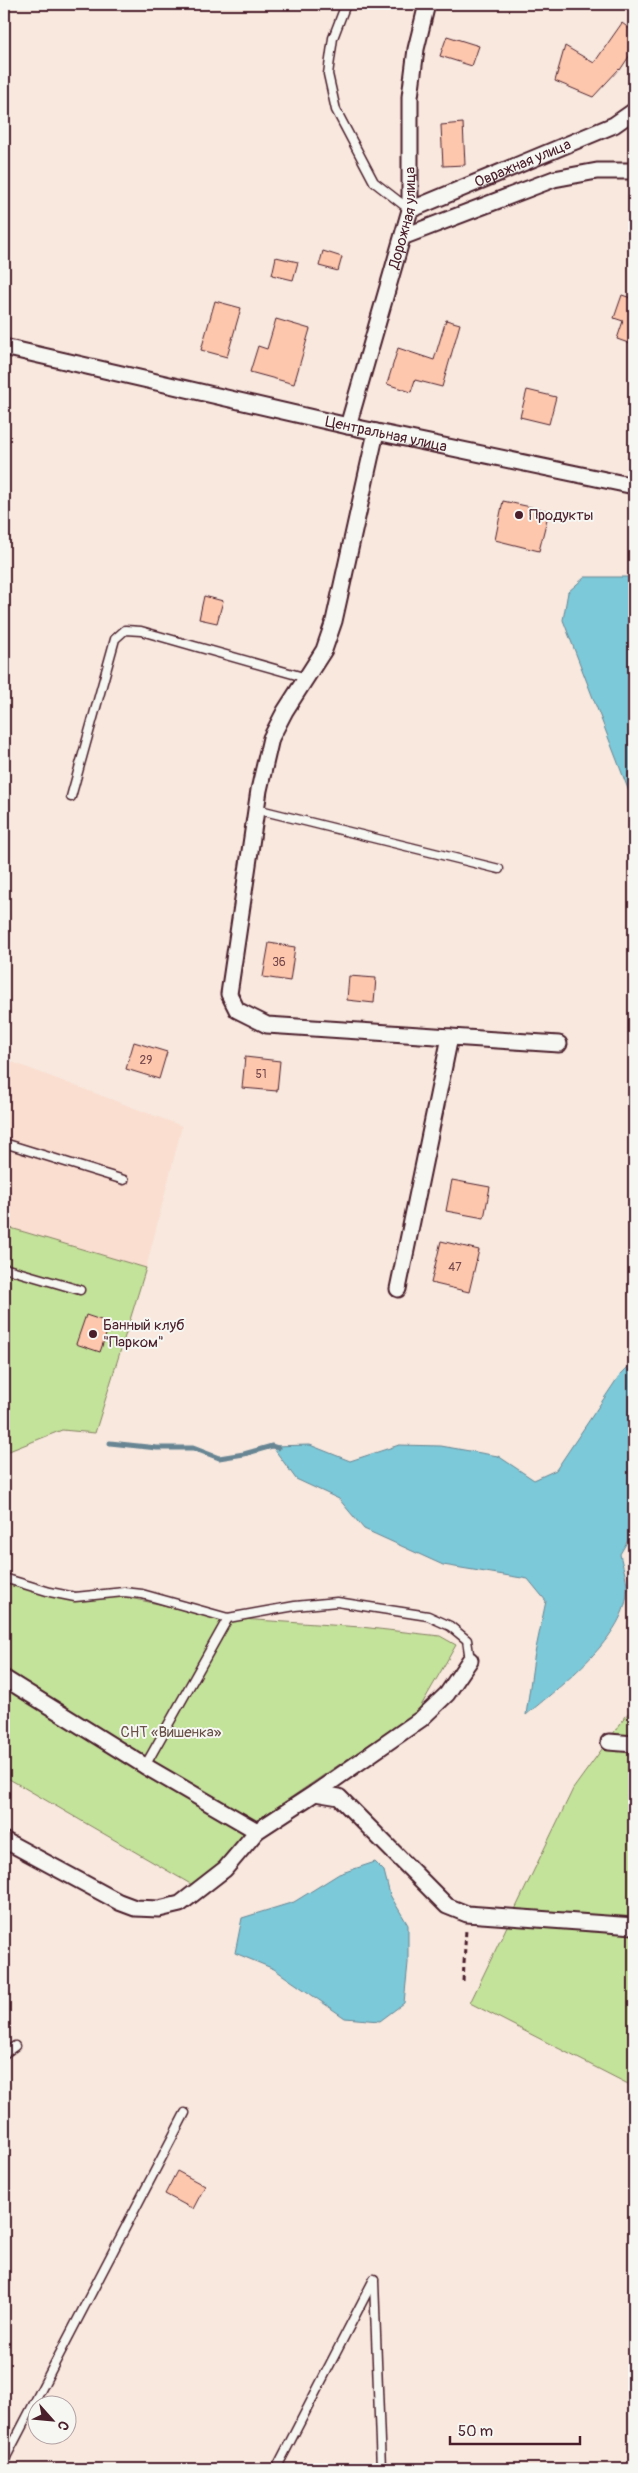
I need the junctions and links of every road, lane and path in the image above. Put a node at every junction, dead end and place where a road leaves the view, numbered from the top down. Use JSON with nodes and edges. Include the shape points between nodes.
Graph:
{"nodes":[{"id":1,"x":346,"y":4,"type":"edge"},
{"id":2,"x":427,"y":4,"type":"edge"},
{"id":3,"x":634,"y":111,"type":"edge"},
{"id":4,"x":634,"y":171,"type":"edge"},
{"id":5,"x":410,"y":210,"type":"junction"},
{"id":6,"x":405,"y":236,"type":"junction"},
{"id":7,"x":4,"y":348,"type":"edge"},
{"id":8,"x":348,"y":426,"type":"junction"},
{"id":9,"x":376,"y":432,"type":"junction"},
{"id":10,"x":634,"y":486,"type":"edge"},
{"id":11,"x":307,"y":678,"type":"junction"},
{"id":12,"x":71,"y":797,"type":"dead end"},
{"id":13,"x":256,"y":809,"type":"junction"},
{"id":14,"x":499,"y":869,"type":"dead end"},
{"id":15,"x":450,"y":1037,"type":"junction"},
{"id":16,"x":559,"y":1044,"type":"dead end"},
{"id":17,"x":4,"y":1142,"type":"edge"},
{"id":18,"x":124,"y":1180,"type":"dead end"},
{"id":19,"x":4,"y":1268,"type":"edge"},
{"id":20,"x":398,"y":1288,"type":"dead end"},
{"id":21,"x":80,"y":1290,"type":"dead end"},
{"id":22,"x":4,"y":1578,"type":"edge"},
{"id":23,"x":228,"y":1618,"type":"junction"},
{"id":24,"x":470,"y":1660,"type":"joint"},
{"id":25,"x":4,"y":1678,"type":"edge"},
{"id":26,"x":609,"y":1742,"type":"dead end"},
{"id":27,"x":634,"y":1744,"type":"edge"},
{"id":28,"x":145,"y":1766,"type":"junction"},
{"id":29,"x":316,"y":1793,"type":"junction"},
{"id":30,"x":257,"y":1831,"type":"junction"},
{"id":31,"x":4,"y":1840,"type":"edge"},
{"id":32,"x":466,"y":1914,"type":"junction"},
{"id":33,"x":634,"y":1926,"type":"edge"},
{"id":34,"x":463,"y":1981,"type":"dead end"},
{"id":35,"x":15,"y":2046,"type":"dead end"},
{"id":36,"x":4,"y":2054,"type":"edge"},
{"id":37,"x":185,"y":2113,"type":"dead end"},
{"id":38,"x":4,"y":2460,"type":"edge"},
{"id":39,"x":276,"y":2469,"type":"edge"},
{"id":40,"x":381,"y":2469,"type":"edge"}],
"edges":[{"from":1,"to":5,"type":"lane","via":[[333,38],[328,74],[336,110],[374,182]]},
{"from":2,"to":5,"type":"street","name":"Дорожная улица","via":[[416,49],[410,97]]},
{"from":3,"to":5,"type":"street","name":"Овражная улица","via":[[614,125]]},
{"from":4,"to":6,"type":"street","via":[[597,171],[554,179]]},
{"from":5,"to":6,"type":"street","name":"Дорожная улица"},
{"from":6,"to":8,"type":"street","name":"Дорожная улица"},
{"from":7,"to":8,"type":"street","name":"Центральная улица"},
{"from":8,"to":9,"type":"street","name":"Центральная улица"},
{"from":9,"to":10,"type":"street","name":"Центральная улица"},
{"from":9,"to":11,"type":"street","via":[[334,621],[324,650]]},
{"from":11,"to":12,"type":"lane","via":[[141,631],[124,630],[115,639]]},
{"from":11,"to":13,"type":"street","via":[[284,711],[272,738]]},
{"from":13,"to":14,"type":"lane"},
{"from":13,"to":15,"type":"street","via":[[229,994],[237,1010],[267,1026]]},
{"from":15,"to":16,"type":"street"},
{"from":15,"to":20,"type":"street"},
{"from":17,"to":18,"type":"lane"},
{"from":19,"to":21,"type":"lane"},
{"from":22,"to":23,"type":"lane","via":[[75,1597],[124,1592],[142,1594]]},
{"from":23,"to":24,"type":"lane","via":[[336,1602],[428,1616],[450,1626],[467,1640]]},
{"from":23,"to":28,"type":"lane"},
{"from":24,"to":29,"type":"street","via":[[447,1694],[421,1719]]},
{"from":25,"to":28,"type":"street"},
{"from":26,"to":27,"type":"street"},
{"from":28,"to":30,"type":"street"},
{"from":29,"to":30,"type":"street"},
{"from":29,"to":32,"type":"street","via":[[339,1797],[447,1906]]},
{"from":30,"to":31,"type":"street","via":[[225,1869],[180,1904],[159,1909],[135,1908],[119,1902]]},
{"from":32,"to":33,"type":"street"},
{"from":32,"to":34,"type":"path"},
{"from":35,"to":36,"type":"lane"},
{"from":37,"to":38,"type":"lane"},
{"from":39,"to":40,"type":"lane","via":[[374,2279]]}]}
